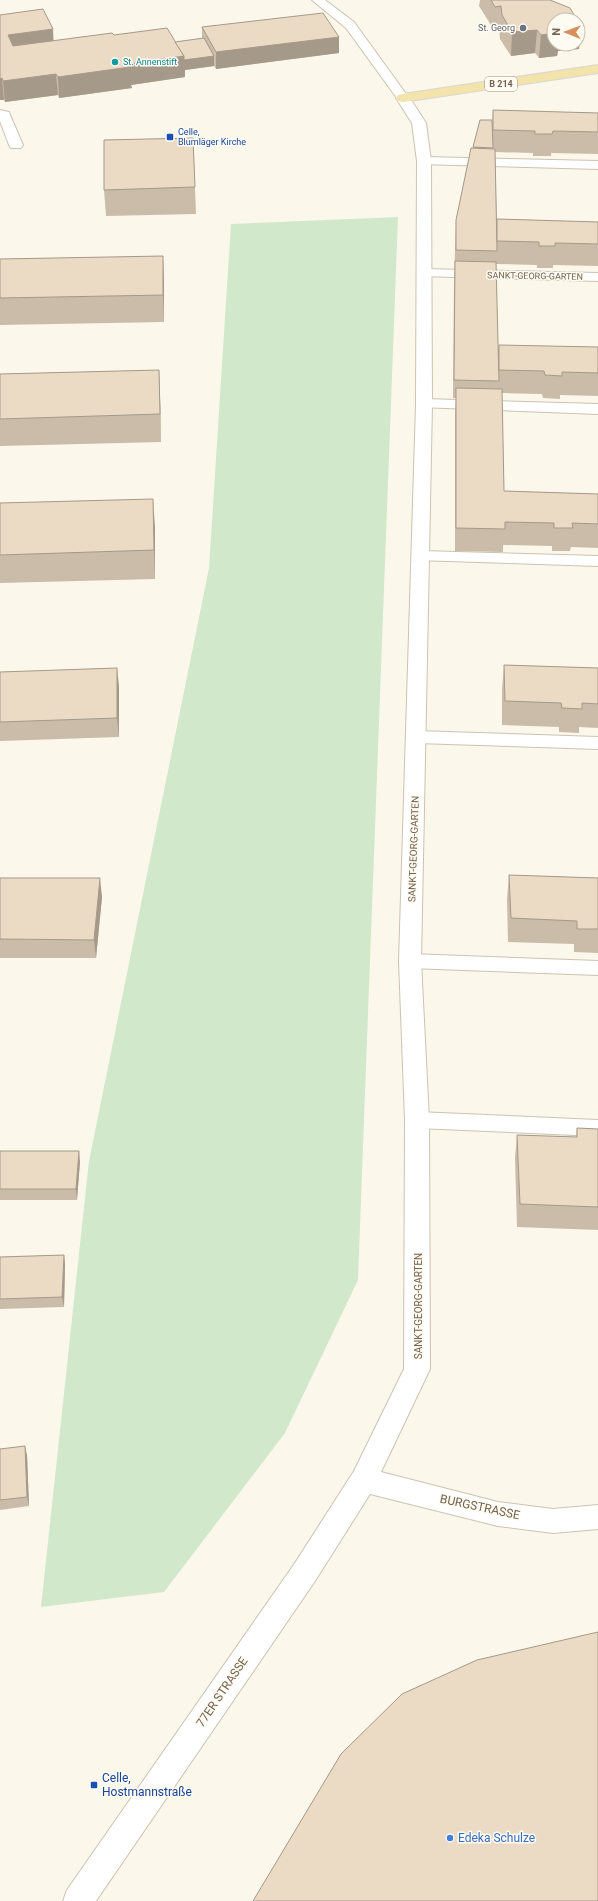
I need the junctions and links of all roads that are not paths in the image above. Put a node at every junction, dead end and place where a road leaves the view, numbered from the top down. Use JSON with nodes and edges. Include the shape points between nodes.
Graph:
{"nodes":[{"id":1,"x":318,"y":0,"type":"edge"},
{"id":2,"x":598,"y":69,"type":"edge"},
{"id":3,"x":403,"y":98,"type":"junction"},
{"id":4,"x":0,"y":114,"type":"edge"},
{"id":5,"x":16,"y":145,"type":"dead end"},
{"id":6,"x":424,"y":161,"type":"junction"},
{"id":7,"x":598,"y":165,"type":"edge"},
{"id":8,"x":424,"y":273,"type":"junction"},
{"id":9,"x":598,"y":277,"type":"edge"},
{"id":10,"x":424,"y":404,"type":"junction"},
{"id":11,"x":598,"y":409,"type":"edge"},
{"id":12,"x":420,"y":556,"type":"junction"},
{"id":13,"x":598,"y":561,"type":"edge"},
{"id":14,"x":417,"y":737,"type":"junction"},
{"id":15,"x":598,"y":743,"type":"edge"},
{"id":16,"x":410,"y":961,"type":"junction"},
{"id":17,"x":598,"y":968,"type":"edge"},
{"id":18,"x":417,"y":1120,"type":"junction"},
{"id":19,"x":598,"y":1128,"type":"edge"},
{"id":20,"x":364,"y":1480,"type":"junction"},
{"id":21,"x":598,"y":1516,"type":"edge"},
{"id":22,"x":78,"y":1901,"type":"edge"}],
"edges":[{"from":1,"to":3,"type":"lane","via":[[350,25]]},
{"from":2,"to":3,"type":"main road","number":"B 214"},
{"from":3,"to":6,"type":"street","name":"SANKT-GEORG-GARTEN","via":[[419,123]]},
{"from":4,"to":5,"type":"lane","via":[[4,115]]},
{"from":6,"to":7,"type":"lane"},
{"from":6,"to":8,"type":"street","name":"SANKT-GEORG-GARTEN"},
{"from":8,"to":9,"type":"lane","name":"SANKT-GEORG-GARTEN"},
{"from":8,"to":10,"type":"street","name":"SANKT-GEORG-GARTEN"},
{"from":10,"to":11,"type":"lane"},
{"from":10,"to":12,"type":"street","name":"SANKT-GEORG-GARTEN"},
{"from":12,"to":13,"type":"lane"},
{"from":12,"to":14,"type":"street","name":"SANKT-GEORG-GARTEN"},
{"from":14,"to":15,"type":"lane"},
{"from":14,"to":16,"type":"street","name":"SANKT-GEORG-GARTEN"},
{"from":16,"to":17,"type":"lane"},
{"from":16,"to":18,"type":"street","name":"SANKT-GEORG-GARTEN"},
{"from":18,"to":19,"type":"lane"},
{"from":18,"to":20,"type":"street","name":"SANKT-GEORG-GARTEN","via":[[417,1369]]},
{"from":20,"to":21,"type":"street","name":"BURGSTRASSE","via":[[498,1514],[554,1521]]},
{"from":20,"to":22,"type":"street","name":"77ER STRASSE","via":[[305,1572]]}]}
